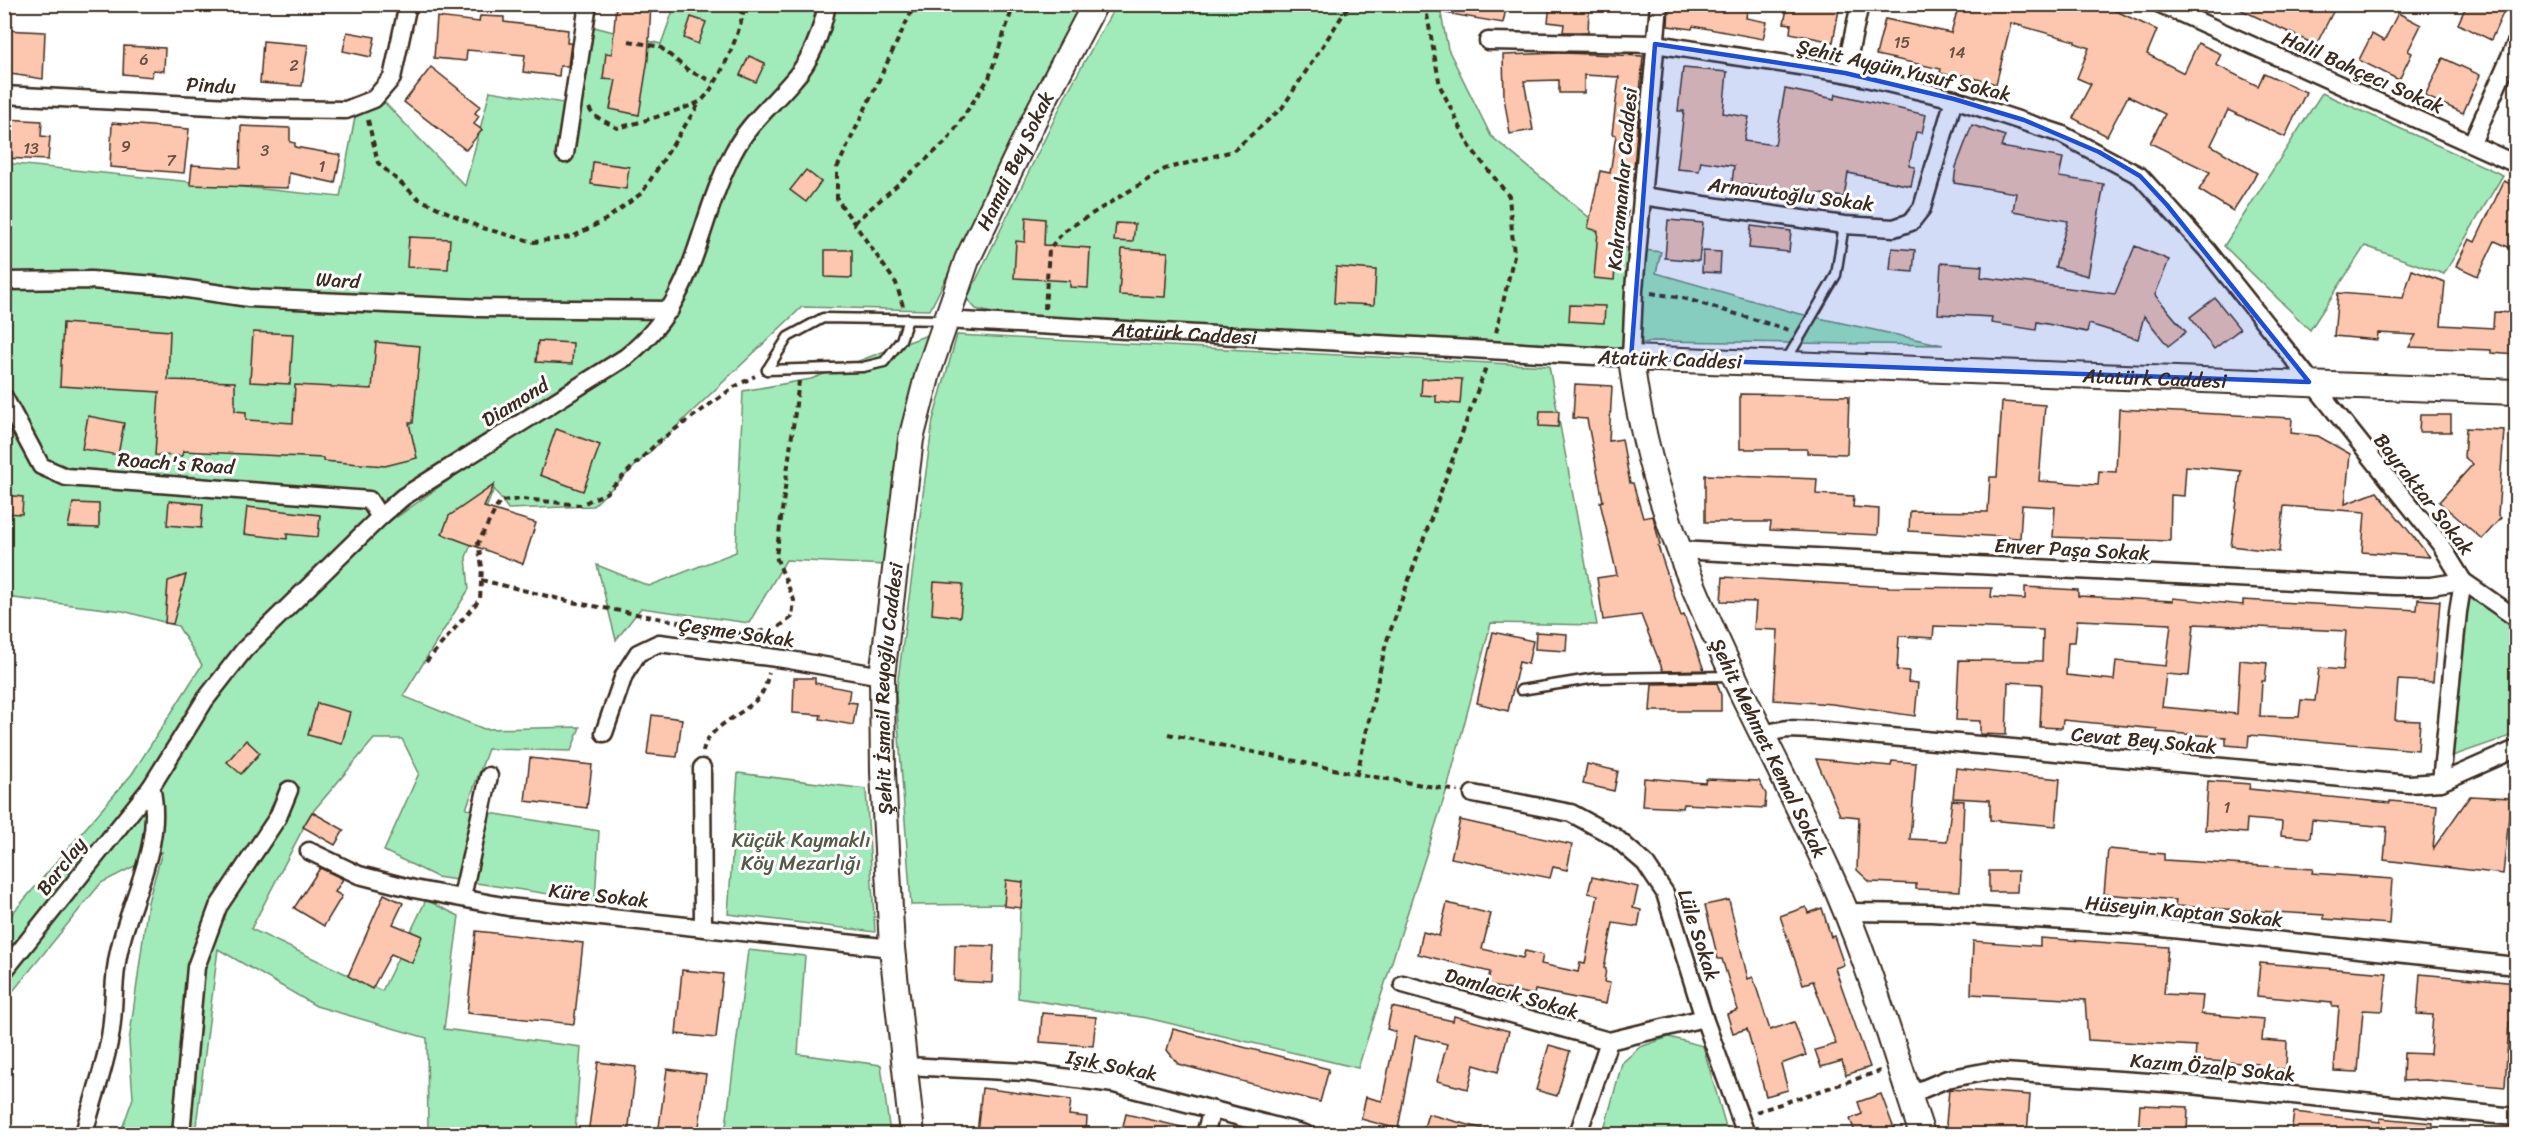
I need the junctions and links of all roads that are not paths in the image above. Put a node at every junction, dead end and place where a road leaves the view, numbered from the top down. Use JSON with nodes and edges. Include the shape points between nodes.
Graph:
{"nodes":[{"id":1,"x":408,"y":4,"type":"edge"},
{"id":2,"x":588,"y":4,"type":"edge"},
{"id":3,"x":827,"y":4,"type":"edge"},
{"id":4,"x":1095,"y":4,"type":"edge"},
{"id":5,"x":1659,"y":4,"type":"edge"},
{"id":6,"x":1860,"y":4,"type":"edge"},
{"id":7,"x":2160,"y":4,"type":"edge"},
{"id":8,"x":1488,"y":41,"type":"dead end"},
{"id":9,"x":2517,"y":43,"type":"edge"},
{"id":10,"x":1655,"y":44,"type":"junction"},
{"id":11,"x":1845,"y":74,"type":"junction"},
{"id":12,"x":4,"y":95,"type":"edge"},
{"id":13,"x":1954,"y":99,"type":"junction"},
{"id":14,"x":2472,"y":143,"type":"junction"},
{"id":15,"x":565,"y":154,"type":"dead end"},
{"id":16,"x":2517,"y":164,"type":"edge"},
{"id":17,"x":1642,"y":196,"type":"junction"},
{"id":18,"x":1844,"y":225,"type":"junction"},
{"id":19,"x":4,"y":281,"type":"edge"},
{"id":20,"x":670,"y":310,"type":"junction"},
{"id":21,"x":908,"y":319,"type":"junction"},
{"id":22,"x":945,"y":320,"type":"junction"},
{"id":23,"x":1631,"y":358,"type":"junction"},
{"id":24,"x":1784,"y":363,"type":"junction"},
{"id":25,"x":2309,"y":382,"type":"junction"},
{"id":26,"x":2517,"y":392,"type":"edge"},
{"id":27,"x":4,"y":397,"type":"edge"},
{"id":28,"x":380,"y":517,"type":"junction"},
{"id":29,"x":1678,"y":550,"type":"junction"},
{"id":30,"x":2463,"y":581,"type":"junction"},
{"id":31,"x":2517,"y":618,"type":"edge"},
{"id":32,"x":882,"y":676,"type":"junction"},
{"id":33,"x":1732,"y":676,"type":"junction"},
{"id":34,"x":1521,"y":690,"type":"dead end"},
{"id":35,"x":604,"y":733,"type":"dead end"},
{"id":36,"x":1761,"y":734,"type":"junction"},
{"id":37,"x":2517,"y":749,"type":"edge"},
{"id":38,"x":702,"y":768,"type":"road end"},
{"id":39,"x":489,"y":777,"type":"dead end"},
{"id":40,"x":2441,"y":782,"type":"junction"},
{"id":41,"x":151,"y":787,"type":"junction"},
{"id":42,"x":289,"y":790,"type":"dead end"},
{"id":43,"x":1473,"y":794,"type":"road end"},
{"id":44,"x":309,"y":851,"type":"dead end"},
{"id":45,"x":462,"y":897,"type":"junction"},
{"id":46,"x":1847,"y":912,"type":"junction"},
{"id":47,"x":703,"y":927,"type":"junction"},
{"id":48,"x":892,"y":948,"type":"junction"},
{"id":49,"x":2517,"y":966,"type":"edge"},
{"id":50,"x":4,"y":971,"type":"edge"},
{"id":51,"x":1403,"y":984,"type":"dead end"},
{"id":52,"x":1704,"y":1018,"type":"junction"},
{"id":53,"x":1609,"y":1041,"type":"junction"},
{"id":54,"x":906,"y":1066,"type":"junction"},
{"id":55,"x":1909,"y":1095,"type":"junction"},
{"id":56,"x":1212,"y":1110,"type":"junction"},
{"id":57,"x":2517,"y":1117,"type":"edge"},
{"id":58,"x":84,"y":1134,"type":"edge"},
{"id":59,"x":181,"y":1134,"type":"edge"},
{"id":60,"x":912,"y":1134,"type":"edge"},
{"id":61,"x":1205,"y":1134,"type":"edge"},
{"id":62,"x":1305,"y":1134,"type":"edge"},
{"id":63,"x":1578,"y":1134,"type":"edge"},
{"id":64,"x":1746,"y":1134,"type":"edge"},
{"id":65,"x":1922,"y":1134,"type":"edge"}],
"edges":[{"from":1,"to":12,"type":"street","name":"Pindu","via":[[395,68],[387,86],[366,104],[346,110]]},
{"from":2,"to":15,"type":"street"},
{"from":3,"to":20,"type":"street","name":"Diamond","via":[[806,64],[757,118],[733,152],[688,277]]},
{"from":4,"to":22,"type":"street","name":"Hamdi Bey Sokak","via":[[967,260]]},
{"from":5,"to":10,"type":"street","name":"Kahramanlar Caddesi"},
{"from":6,"to":11,"type":"street"},
{"from":7,"to":14,"type":"street","name":"Halil Bahçecı Sokak"},
{"from":8,"to":10,"type":"street","name":"Şehit Aygün Yusuf Sokak"},
{"from":9,"to":14,"type":"street"},
{"from":10,"to":11,"type":"street","name":"Şehit Aygün Yusuf Sokak"},
{"from":10,"to":17,"type":"street","name":"Kahramanlar Caddesi"},
{"from":11,"to":13,"type":"street","name":"Şehit Aygün Yusuf Sokak"},
{"from":13,"to":18,"type":"street","name":"Arnavutoğlu Sokak","via":[[1917,216],[1894,228]]},
{"from":13,"to":25,"type":"street","name":"Şehit Aygün Yusuf Sokak","via":[[2061,134],[2140,176],[2207,250]]},
{"from":14,"to":16,"type":"street","name":"Halil Bahçecı Sokak"},
{"from":17,"to":18,"type":"street","name":"Arnavutoğlu Sokak"},
{"from":17,"to":23,"type":"street","name":"Kahramanlar Caddesi"},
{"from":18,"to":24,"type":"lane","via":[[1836,275]]},
{"from":19,"to":20,"type":"street","name":"Ward","via":[[91,280],[249,298]]},
{"from":20,"to":28,"type":"street","name":"Diamond","via":[[626,357],[403,497]]},
{"from":21,"to":21,"type":"lane","name":"Atatürk Caddesi","via":[[901,340],[884,362],[863,367],[766,370],[788,337],[823,318]]},
{"from":21,"to":22,"type":"lane","name":"Atatürk Caddesi"},
{"from":22,"to":23,"type":"street","name":"Atatürk Caddesi"},
{"from":22,"to":32,"type":"street","name":"Şehit İsmail Reyoğlu Caddesi","via":[[911,439]]},
{"from":23,"to":24,"type":"street","name":"Atatürk Caddesi"},
{"from":23,"to":29,"type":"street","name":"Şehit Mehmet Kemal Sokak","via":[[1643,436]]},
{"from":24,"to":25,"type":"street","name":"Atatürk Caddesi"},
{"from":25,"to":26,"type":"street","name":"Atatürk Caddesi"},
{"from":25,"to":30,"type":"street","name":"Bayraktar Sokak","via":[[2441,545]]},
{"from":27,"to":28,"type":"street","name":"Roach's Road","via":[[41,466],[66,477],[369,500]]},
{"from":28,"to":41,"type":"street","name":"Diamond","via":[[244,650],[205,700]]},
{"from":29,"to":30,"type":"street","name":"Enver Paşa Sokak","via":[[2394,586]]},
{"from":29,"to":33,"type":"street","name":"Şehit Mehmet Kemal Sokak"},
{"from":30,"to":31,"type":"street","name":"Bayraktar Sokak"},
{"from":30,"to":40,"type":"street"},
{"from":32,"to":35,"type":"street","name":"Çeşme Sokak","via":[[660,643],[638,653],[624,675]]},
{"from":32,"to":48,"type":"street","name":"Şehit İsmail Reyoğlu Caddesi"},
{"from":33,"to":34,"type":"lane","via":[[1596,678]]},
{"from":33,"to":36,"type":"street","name":"Şehit Mehmet Kemal Sokak"},
{"from":36,"to":40,"type":"street","name":"Cevat Bey Sokak","via":[[1787,729],[1814,730],[2378,783]]},
{"from":36,"to":46,"type":"street","name":"Şehit Mehmet Kemal Sokak"},
{"from":37,"to":40,"type":"street","name":"Cevat Bey Sokak"},
{"from":38,"to":47,"type":"street"},
{"from":39,"to":45,"type":"street"},
{"from":41,"to":50,"type":"street","name":"Barclay"},
{"from":41,"to":58,"type":"street","via":[[152,842],[125,926],[116,969],[110,1038]]},
{"from":42,"to":59,"type":"street","via":[[278,817],[218,907],[196,967]]},
{"from":43,"to":52,"type":"street","name":"Lüle Sokak","via":[[1571,813],[1615,837],[1645,863],[1665,893]]},
{"from":44,"to":45,"type":"street","name":"Küre Sokak","via":[[359,875]]},
{"from":45,"to":47,"type":"street","name":"Küre Sokak","via":[[508,907]]},
{"from":46,"to":49,"type":"street","name":"Hüseyin Kaptan Sokak","via":[[2134,925]]},
{"from":46,"to":55,"type":"street","name":"Şehit Mehmet Kemal Sokak"},
{"from":47,"to":48,"type":"street","name":"Küre Sokak"},
{"from":48,"to":54,"type":"street","name":"Şehit İsmail Reyoğlu Caddesi"},
{"from":51,"to":53,"type":"street","name":"Damlacık Sokak"},
{"from":52,"to":53,"type":"street"},
{"from":52,"to":64,"type":"street","name":"Lüle Sokak"},
{"from":53,"to":63,"type":"street"},
{"from":54,"to":56,"type":"street","name":"Işık Sokak","via":[[1025,1072],[1114,1084]]},
{"from":54,"to":60,"type":"street","name":"Şehit İsmail Reyoğlu Caddesi"},
{"from":55,"to":57,"type":"street","name":"Kazım Özalp Sokak","via":[[1947,1078],[1989,1071],[2179,1084]]},
{"from":55,"to":65,"type":"street","name":"Şehit Mehmet Kemal Sokak"},
{"from":56,"to":61,"type":"street"},
{"from":56,"to":62,"type":"street","name":"Işık Sokak"}]}
